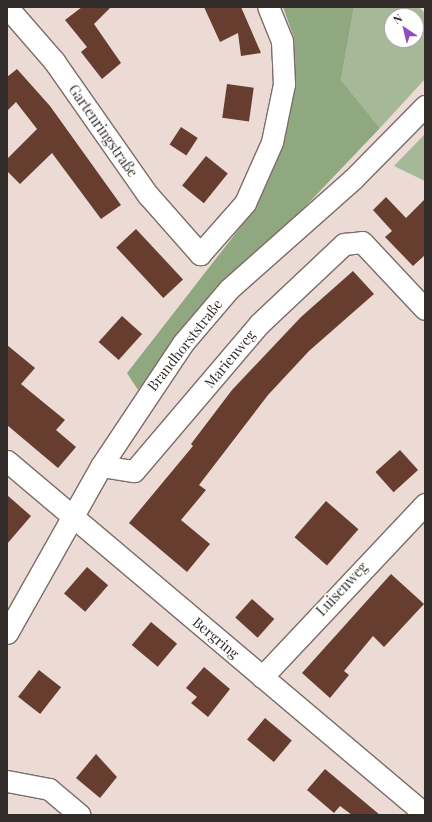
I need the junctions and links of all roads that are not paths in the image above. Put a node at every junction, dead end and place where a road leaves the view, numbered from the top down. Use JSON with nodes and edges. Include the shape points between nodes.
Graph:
{"nodes":[{"id":1,"x":7,"y":7,"type":"edge"},
{"id":2,"x":268,"y":7,"type":"edge"},
{"id":3,"x":425,"y":106,"type":"edge"},
{"id":4,"x":425,"y":309,"type":"edge"},
{"id":5,"x":7,"y":462,"type":"edge"},
{"id":6,"x":101,"y":466,"type":"junction"},
{"id":7,"x":425,"y":504,"type":"edge"},
{"id":8,"x":71,"y":516,"type":"junction"},
{"id":9,"x":7,"y":633,"type":"edge"},
{"id":10,"x":262,"y":677,"type":"junction"},
{"id":11,"x":7,"y":781,"type":"edge"},
{"id":12,"x":425,"y":814,"type":"edge"},
{"id":13,"x":80,"y":815,"type":"edge"}],
"edges":[{"from":1,"to":2,"type":"street","name":"Gartenringstraße","via":[[54,61],[148,195],[200,254],[245,202],[272,142],[284,84],[282,41]]},
{"from":3,"to":6,"type":"street","name":"Brandhorststraße","via":[[353,179],[229,289],[170,360]]},
{"from":4,"to":6,"type":"street","name":"Marienweg","via":[[362,242],[344,244],[259,324],[134,471]]},
{"from":5,"to":8,"type":"street","name":"Bergring"},
{"from":6,"to":8,"type":"street","name":"Brandhorststraße"},
{"from":7,"to":10,"type":"street","name":"Luisenweg"},
{"from":8,"to":9,"type":"street","name":"Brandhorststraße"},
{"from":8,"to":10,"type":"street","name":"Bergring"},
{"from":10,"to":12,"type":"street","name":"Bergring"},
{"from":11,"to":13,"type":"street","via":[[49,789]]}]}
